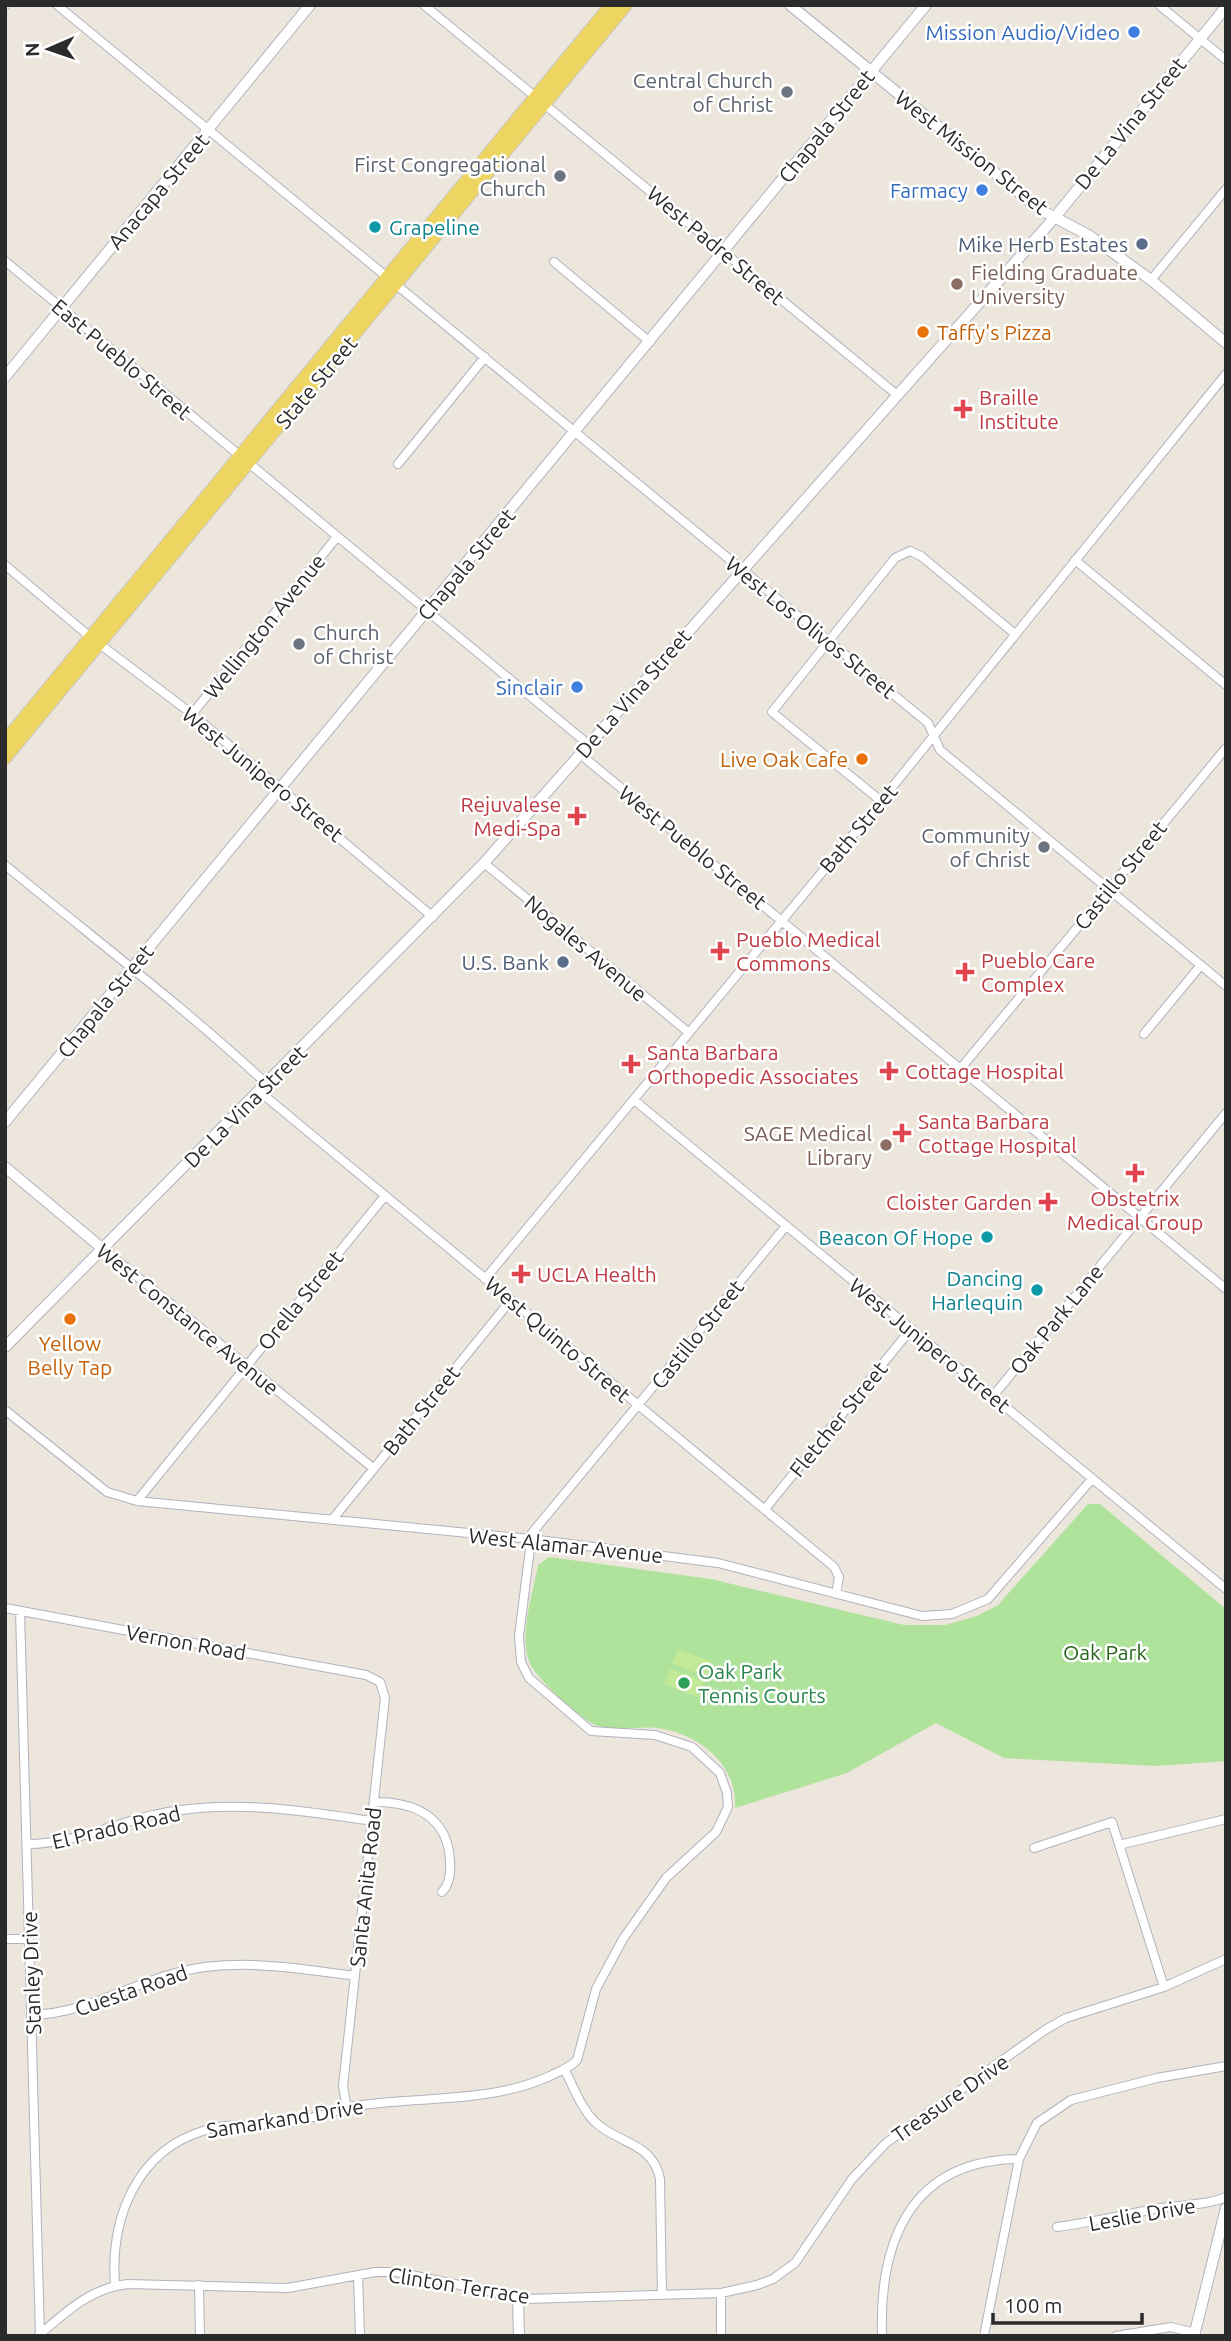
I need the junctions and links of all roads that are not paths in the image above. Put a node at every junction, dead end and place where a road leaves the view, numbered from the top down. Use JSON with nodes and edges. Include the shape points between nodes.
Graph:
{"nodes":[{"id":1,"x":57,"y":5,"type":"edge"},
{"id":2,"x":310,"y":5,"type":"edge"},
{"id":3,"x":424,"y":5,"type":"edge"},
{"id":4,"x":611,"y":5,"type":"edge"},
{"id":5,"x":626,"y":5,"type":"edge"},
{"id":6,"x":790,"y":5,"type":"edge"},
{"id":7,"x":926,"y":5,"type":"edge"},
{"id":8,"x":1159,"y":5,"type":"edge"},
{"id":9,"x":1226,"y":7,"type":"edge"},
{"id":10,"x":1199,"y":39,"type":"junction"},
{"id":11,"x":1226,"y":60,"type":"edge"},
{"id":12,"x":870,"y":71,"type":"junction"},
{"id":13,"x":539,"y":101,"type":"junction"},
{"id":14,"x":209,"y":130,"type":"junction"},
{"id":15,"x":1226,"y":189,"type":"edge"},
{"id":16,"x":1055,"y":216,"type":"junction"},
{"id":17,"x":723,"y":253,"type":"junction"},
{"id":18,"x":5,"y":261,"type":"edge"},
{"id":19,"x":554,"y":262,"type":"dead end"},
{"id":20,"x":392,"y":280,"type":"junction"},
{"id":21,"x":1151,"y":280,"type":"junction"},
{"id":22,"x":61,"y":309,"type":"junction"},
{"id":23,"x":650,"y":342,"type":"junction"},
{"id":24,"x":1226,"y":342,"type":"edge"},
{"id":25,"x":485,"y":357,"type":"junction"},
{"id":26,"x":1226,"y":374,"type":"edge"},
{"id":27,"x":5,"y":377,"type":"edge"},
{"id":28,"x":896,"y":394,"type":"junction"},
{"id":29,"x":575,"y":432,"type":"junction"},
{"id":30,"x":244,"y":460,"type":"junction"},
{"id":31,"x":398,"y":464,"type":"dead end"},
{"id":32,"x":337,"y":537,"type":"junction"},
{"id":33,"x":1075,"y":560,"type":"junction"},
{"id":34,"x":5,"y":565,"type":"edge"},
{"id":35,"x":742,"y":570,"type":"junction"},
{"id":36,"x":427,"y":610,"type":"junction"},
{"id":37,"x":1015,"y":634,"type":"junction"},
{"id":38,"x":94,"y":640,"type":"junction"},
{"id":39,"x":827,"y":640,"type":"junction"},
{"id":40,"x":1226,"y":685,"type":"edge"},
{"id":41,"x":191,"y":714,"type":"junction"},
{"id":42,"x":933,"y":736,"type":"junction"},
{"id":43,"x":5,"y":741,"type":"edge"},
{"id":44,"x":588,"y":744,"type":"junction"},
{"id":45,"x":1226,"y":748,"type":"edge"},
{"id":46,"x":580,"y":754,"type":"junction"},
{"id":47,"x":5,"y":758,"type":"edge"},
{"id":48,"x":281,"y":788,"type":"junction"},
{"id":49,"x":881,"y":801,"type":"junction"},
{"id":50,"x":484,"y":863,"type":"junction"},
{"id":51,"x":5,"y":865,"type":"edge"},
{"id":52,"x":1109,"y":889,"type":"junction"},
{"id":53,"x":433,"y":917,"type":"junction"},
{"id":54,"x":782,"y":920,"type":"junction"},
{"id":55,"x":1201,"y":965,"type":"junction"},
{"id":56,"x":130,"y":970,"type":"junction"},
{"id":57,"x":1226,"y":986,"type":"edge"},
{"id":58,"x":688,"y":1032,"type":"junction"},
{"id":59,"x":1144,"y":1034,"type":"dead end"},
{"id":60,"x":961,"y":1068,"type":"junction"},
{"id":61,"x":264,"y":1088,"type":"junction"},
{"id":62,"x":634,"y":1100,"type":"junction"},
{"id":63,"x":1226,"y":1113,"type":"edge"},
{"id":64,"x":5,"y":1122,"type":"edge"},
{"id":65,"x":5,"y":1167,"type":"edge"},
{"id":66,"x":384,"y":1197,"type":"junction"},
{"id":67,"x":1140,"y":1217,"type":"junction"},
{"id":68,"x":786,"y":1226,"type":"junction"},
{"id":69,"x":103,"y":1249,"type":"junction"},
{"id":70,"x":485,"y":1279,"type":"junction"},
{"id":71,"x":1226,"y":1289,"type":"edge"},
{"id":72,"x":511,"y":1300,"type":"junction"},
{"id":73,"x":911,"y":1329,"type":"junction"},
{"id":74,"x":5,"y":1347,"type":"edge"},
{"id":75,"x":246,"y":1366,"type":"junction"},
{"id":76,"x":993,"y":1396,"type":"junction"},
{"id":77,"x":639,"y":1406,"type":"junction"},
{"id":78,"x":5,"y":1410,"type":"edge"},
{"id":79,"x":373,"y":1468,"type":"junction"},
{"id":80,"x":1092,"y":1479,"type":"junction"},
{"id":81,"x":137,"y":1501,"type":"junction"},
{"id":82,"x":765,"y":1509,"type":"junction"},
{"id":83,"x":332,"y":1520,"type":"junction"},
{"id":84,"x":531,"y":1539,"type":"junction"},
{"id":85,"x":1226,"y":1589,"type":"edge"},
{"id":86,"x":836,"y":1594,"type":"junction"},
{"id":87,"x":5,"y":1608,"type":"edge"},
{"id":88,"x":20,"y":1611,"type":"junction"},
{"id":89,"x":366,"y":1675,"type":"joint"},
{"id":90,"x":375,"y":1802,"type":"junction"},
{"id":91,"x":1226,"y":1819,"type":"edge"},
{"id":92,"x":372,"y":1821,"type":"junction"},
{"id":93,"x":27,"y":1844,"type":"junction"},
{"id":94,"x":1119,"y":1845,"type":"junction"},
{"id":95,"x":1034,"y":1848,"type":"dead end"},
{"id":96,"x":442,"y":1892,"type":"dead end"},
{"id":97,"x":5,"y":1939,"type":"edge"},
{"id":98,"x":28,"y":1939,"type":"junction"},
{"id":99,"x":1226,"y":1959,"type":"edge"},
{"id":100,"x":355,"y":1976,"type":"junction"},
{"id":101,"x":1164,"y":1987,"type":"junction"},
{"id":102,"x":32,"y":2015,"type":"junction"},
{"id":103,"x":1226,"y":2066,"type":"edge"},
{"id":104,"x":565,"y":2069,"type":"junction"},
{"id":105,"x":347,"y":2109,"type":"junction"},
{"id":106,"x":1019,"y":2159,"type":"junction"},
{"id":107,"x":1226,"y":2197,"type":"edge"},
{"id":108,"x":1226,"y":2208,"type":"edge"},
{"id":109,"x":1057,"y":2227,"type":"dead end"},
{"id":110,"x":358,"y":2275,"type":"junction"},
{"id":111,"x":199,"y":2285,"type":"junction"},
{"id":112,"x":115,"y":2286,"type":"junction"},
{"id":113,"x":721,"y":2293,"type":"junction"},
{"id":114,"x":662,"y":2295,"type":"junction"},
{"id":115,"x":518,"y":2298,"type":"junction"},
{"id":116,"x":1195,"y":2334,"type":"edge"},
{"id":117,"x":39,"y":2335,"type":"edge"},
{"id":118,"x":200,"y":2336,"type":"edge"},
{"id":119,"x":360,"y":2336,"type":"edge"},
{"id":120,"x":519,"y":2336,"type":"edge"},
{"id":121,"x":722,"y":2336,"type":"edge"},
{"id":122,"x":882,"y":2336,"type":"edge"},
{"id":123,"x":984,"y":2336,"type":"edge"},
{"id":124,"x":1116,"y":2336,"type":"edge"}],
"edges":[{"from":1,"to":14,"type":"street","name":"West Los Olivos Street"},
{"from":2,"to":14,"type":"street","name":"Anacapa Street"},
{"from":3,"to":13,"type":"street","name":"West Padre Street"},
{"from":4,"to":13,"type":"main road","name":"State Street"},
{"from":5,"to":13,"type":"main road","name":"State Street"},
{"from":6,"to":12,"type":"street","name":"West Mission Street"},
{"from":7,"to":12,"type":"street","name":"Chapala Street"},
{"from":8,"to":10,"type":"street"},
{"from":9,"to":10,"type":"street","name":"De La Vina Street"},
{"from":10,"to":11,"type":"street"},
{"from":10,"to":16,"type":"street","name":"De La Vina Street"},
{"from":12,"to":16,"type":"street","name":"West Mission Street","via":[[1010,186]]},
{"from":12,"to":17,"type":"street","name":"Chapala Street"},
{"from":13,"to":17,"type":"street","name":"West Padre Street"},
{"from":13,"to":20,"type":"main road","name":"State Street"},
{"from":14,"to":20,"type":"street","name":"West Los Olivos Street"},
{"from":14,"to":22,"type":"street","name":"Anacapa Street"},
{"from":15,"to":21,"type":"street"},
{"from":16,"to":21,"type":"street","name":"West Mission Street"},
{"from":16,"to":28,"type":"street","name":"De La Vina Street"},
{"from":17,"to":23,"type":"street","name":"Chapala Street"},
{"from":17,"to":28,"type":"street","name":"West Padre Street"},
{"from":18,"to":22,"type":"street","name":"East Pueblo Street"},
{"from":19,"to":23,"type":"street"},
{"from":20,"to":25,"type":"street","name":"West Los Olivos Street"},
{"from":20,"to":30,"type":"main road","name":"State Street"},
{"from":21,"to":24,"type":"street","name":"West Mission Street"},
{"from":22,"to":27,"type":"street","name":"Anacapa Street"},
{"from":22,"to":30,"type":"street","name":"East Pueblo Street"},
{"from":23,"to":29,"type":"street","name":"Chapala Street"},
{"from":25,"to":29,"type":"street","name":"West Los Olivos Street"},
{"from":25,"to":31,"type":"street"},
{"from":26,"to":33,"type":"street","name":"Bath Street"},
{"from":28,"to":35,"type":"street","name":"De La Vina Street"},
{"from":29,"to":35,"type":"street","name":"West Los Olivos Street"},
{"from":29,"to":36,"type":"street","name":"Chapala Street"},
{"from":30,"to":32,"type":"street"},
{"from":30,"to":38,"type":"main road","name":"State Street"},
{"from":32,"to":36,"type":"street"},
{"from":32,"to":41,"type":"street","name":"Wellington Avenue"},
{"from":33,"to":37,"type":"street","name":"Bath Street"},
{"from":33,"to":40,"type":"street"},
{"from":34,"to":38,"type":"street","name":"West Junipero Street"},
{"from":35,"to":39,"type":"street","name":"West Los Olivos Street"},
{"from":35,"to":44,"type":"street","name":"De La Vina Street"},
{"from":36,"to":44,"type":"street"},
{"from":36,"to":48,"type":"street","name":"Chapala Street"},
{"from":37,"to":39,"type":"street","via":[[910,551],[895,558]]},
{"from":37,"to":42,"type":"street","name":"Bath Street"},
{"from":38,"to":41,"type":"street","name":"West Junipero Street"},
{"from":38,"to":43,"type":"main road","name":"State Street"},
{"from":38,"to":47,"type":"main road","name":"State Street"},
{"from":39,"to":42,"type":"street","name":"West Los Olivos Street","via":[[928,723]]},
{"from":39,"to":49,"type":"street","via":[[772,712]]},
{"from":41,"to":48,"type":"street","name":"West Junipero Street"},
{"from":42,"to":49,"type":"street","name":"Bath Street"},
{"from":42,"to":52,"type":"street","name":"West Los Olivos Street","via":[[940,750]]},
{"from":44,"to":46,"type":"street","name":"De La Vina Street"},
{"from":45,"to":52,"type":"street","name":"Castillo Street"},
{"from":46,"to":50,"type":"street","name":"De La Vina Street"},
{"from":46,"to":54,"type":"street","name":"West Pueblo Street"},
{"from":48,"to":53,"type":"street","name":"West Junipero Street"},
{"from":48,"to":56,"type":"street","name":"Chapala Street"},
{"from":49,"to":54,"type":"street","name":"Bath Street"},
{"from":50,"to":53,"type":"street","name":"De La Vina Street"},
{"from":50,"to":58,"type":"street","name":"Nogales Avenue"},
{"from":51,"to":56,"type":"street","name":"West Quinto Street"},
{"from":52,"to":55,"type":"street","name":"West Los Olivos Street"},
{"from":52,"to":60,"type":"street","name":"Castillo Street"},
{"from":53,"to":61,"type":"street","name":"De La Vina Street"},
{"from":54,"to":58,"type":"street","name":"Bath Street"},
{"from":54,"to":60,"type":"street","name":"West Pueblo Street"},
{"from":55,"to":57,"type":"street","name":"West Los Olivos Street"},
{"from":55,"to":59,"type":"street"},
{"from":56,"to":61,"type":"street","name":"West Quinto Street","via":[[203,1025]]},
{"from":56,"to":64,"type":"street","name":"Chapala Street"},
{"from":58,"to":62,"type":"street","name":"Bath Street"},
{"from":60,"to":67,"type":"street","name":"West Pueblo Street"},
{"from":61,"to":66,"type":"street","name":"West Quinto Street"},
{"from":61,"to":69,"type":"street","name":"De La Vina Street"},
{"from":62,"to":68,"type":"street","name":"West Junipero Street"},
{"from":62,"to":70,"type":"street","name":"Bath Street"},
{"from":63,"to":67,"type":"street","name":"Oak Park Lane"},
{"from":65,"to":69,"type":"street","name":"West Constance Avenue"},
{"from":66,"to":70,"type":"street","name":"West Quinto Street"},
{"from":66,"to":75,"type":"street","name":"Orella Street"},
{"from":67,"to":71,"type":"street","name":"West Pueblo Street"},
{"from":67,"to":76,"type":"street","name":"Oak Park Lane"},
{"from":68,"to":73,"type":"street","name":"West Junipero Street"},
{"from":68,"to":77,"type":"street","name":"Castillo Street"},
{"from":69,"to":74,"type":"street","name":"De La Vina Street"},
{"from":69,"to":75,"type":"street","name":"West Constance Avenue"},
{"from":70,"to":72,"type":"street","name":"West Quinto Street"},
{"from":72,"to":77,"type":"street","name":"West Quinto Street"},
{"from":72,"to":79,"type":"street","name":"Bath Street"},
{"from":73,"to":76,"type":"street","name":"West Junipero Street"},
{"from":73,"to":82,"type":"street","name":"Fletcher Street"},
{"from":75,"to":79,"type":"street","name":"West Constance Avenue"},
{"from":75,"to":81,"type":"street","name":"Orella Street"},
{"from":76,"to":80,"type":"street","name":"West Junipero Street"},
{"from":77,"to":82,"type":"street","name":"West Quinto Street"},
{"from":77,"to":84,"type":"street","name":"Castillo Street","via":[[535,1528]]},
{"from":78,"to":81,"type":"street","name":"West Alamar Avenue","via":[[107,1492]]},
{"from":79,"to":83,"type":"street","name":"Bath Street"},
{"from":80,"to":85,"type":"street","name":"West Junipero Street"},
{"from":80,"to":86,"type":"street","name":"West Alamar Avenue","via":[[999,1589],[975,1606],[952,1614],[922,1616]]},
{"from":81,"to":83,"type":"street","name":"West Alamar Avenue"},
{"from":82,"to":86,"type":"street","name":"West Quinto Street","via":[[838,1571]]},
{"from":83,"to":84,"type":"street","name":"West Alamar Avenue"},
{"from":84,"to":86,"type":"street","name":"West Alamar Avenue","via":[[718,1563]]},
{"from":84,"to":104,"type":"street","via":[[519,1636],[521,1662],[529,1678],[591,1731],[655,1735],[692,1747],[720,1773],[728,1801],[716,1832],[666,1878],[637,1915],[596,1989],[579,2057]]},
{"from":87,"to":88,"type":"street","name":"Vernon Road"},
{"from":88,"to":89,"type":"street","name":"Vernon Road"},
{"from":88,"to":93,"type":"street","name":"Stanley Drive"},
{"from":89,"to":90,"type":"street","name":"Santa Anita Road","via":[[380,1682],[385,1691]]},
{"from":90,"to":92,"type":"street","name":"Santa Anita Road"},
{"from":90,"to":96,"type":"street","via":[[407,1805],[437,1821],[450,1850],[450,1875]]},
{"from":91,"to":94,"type":"street"},
{"from":92,"to":93,"type":"street","name":"El Prado Road","via":[[276,1807],[207,1807],[138,1818],[73,1840]]},
{"from":92,"to":100,"type":"street","name":"Santa Anita Road"},
{"from":93,"to":98,"type":"street","name":"Stanley Drive"},
{"from":94,"to":95,"type":"street","via":[[1112,1822]]},
{"from":94,"to":101,"type":"street"},
{"from":97,"to":98,"type":"street"},
{"from":98,"to":102,"type":"street","name":"Stanley Drive"},
{"from":99,"to":101,"type":"street","name":"Treasure Drive"},
{"from":100,"to":102,"type":"street","name":"Cuesta Road","via":[[246,1965],[198,1968],[148,1981],[73,2011]]},
{"from":100,"to":105,"type":"street","name":"Santa Anita Road","via":[[343,2086]]},
{"from":101,"to":113,"type":"street","name":"Treasure Drive","via":[[1102,2005],[1045,2030],[886,2143],[852,2179],[803,2254],[787,2270],[757,2285]]},
{"from":102,"to":117,"type":"street","name":"Stanley Drive"},
{"from":103,"to":106,"type":"street","via":[[1157,2078],[1060,2105],[1037,2123]]},
{"from":104,"to":105,"type":"street","name":"Samarkand Drive","via":[[521,2087],[479,2096]]},
{"from":104,"to":114,"type":"street","via":[[593,2120],[640,2147],[657,2166]]},
{"from":105,"to":112,"type":"street","name":"Samarkand Drive","via":[[304,2120],[206,2130],[162,2153],[138,2179],[123,2209],[114,2248]]},
{"from":106,"to":122,"type":"street","via":[[961,2170],[935,2186],[908,2213],[893,2238],[883,2274]]},
{"from":106,"to":123,"type":"street"},
{"from":107,"to":109,"type":"street","name":"Leslie Drive"},
{"from":108,"to":116,"type":"street"},
{"from":110,"to":111,"type":"street","name":"Clinton Terrace","via":[[288,2288]]},
{"from":110,"to":115,"type":"street","name":"Clinton Terrace","via":[[397,2272]]},
{"from":110,"to":119,"type":"street"},
{"from":111,"to":112,"type":"street","name":"Clinton Terrace"},
{"from":111,"to":118,"type":"street"},
{"from":112,"to":117,"type":"street","via":[[84,2298]]},
{"from":113,"to":114,"type":"street","name":"Clinton Terrace"},
{"from":113,"to":121,"type":"street"},
{"from":114,"to":115,"type":"street","name":"Clinton Terrace"},
{"from":115,"to":120,"type":"street"},
{"from":116,"to":124,"type":"street","via":[[1171,2327]]}]}
